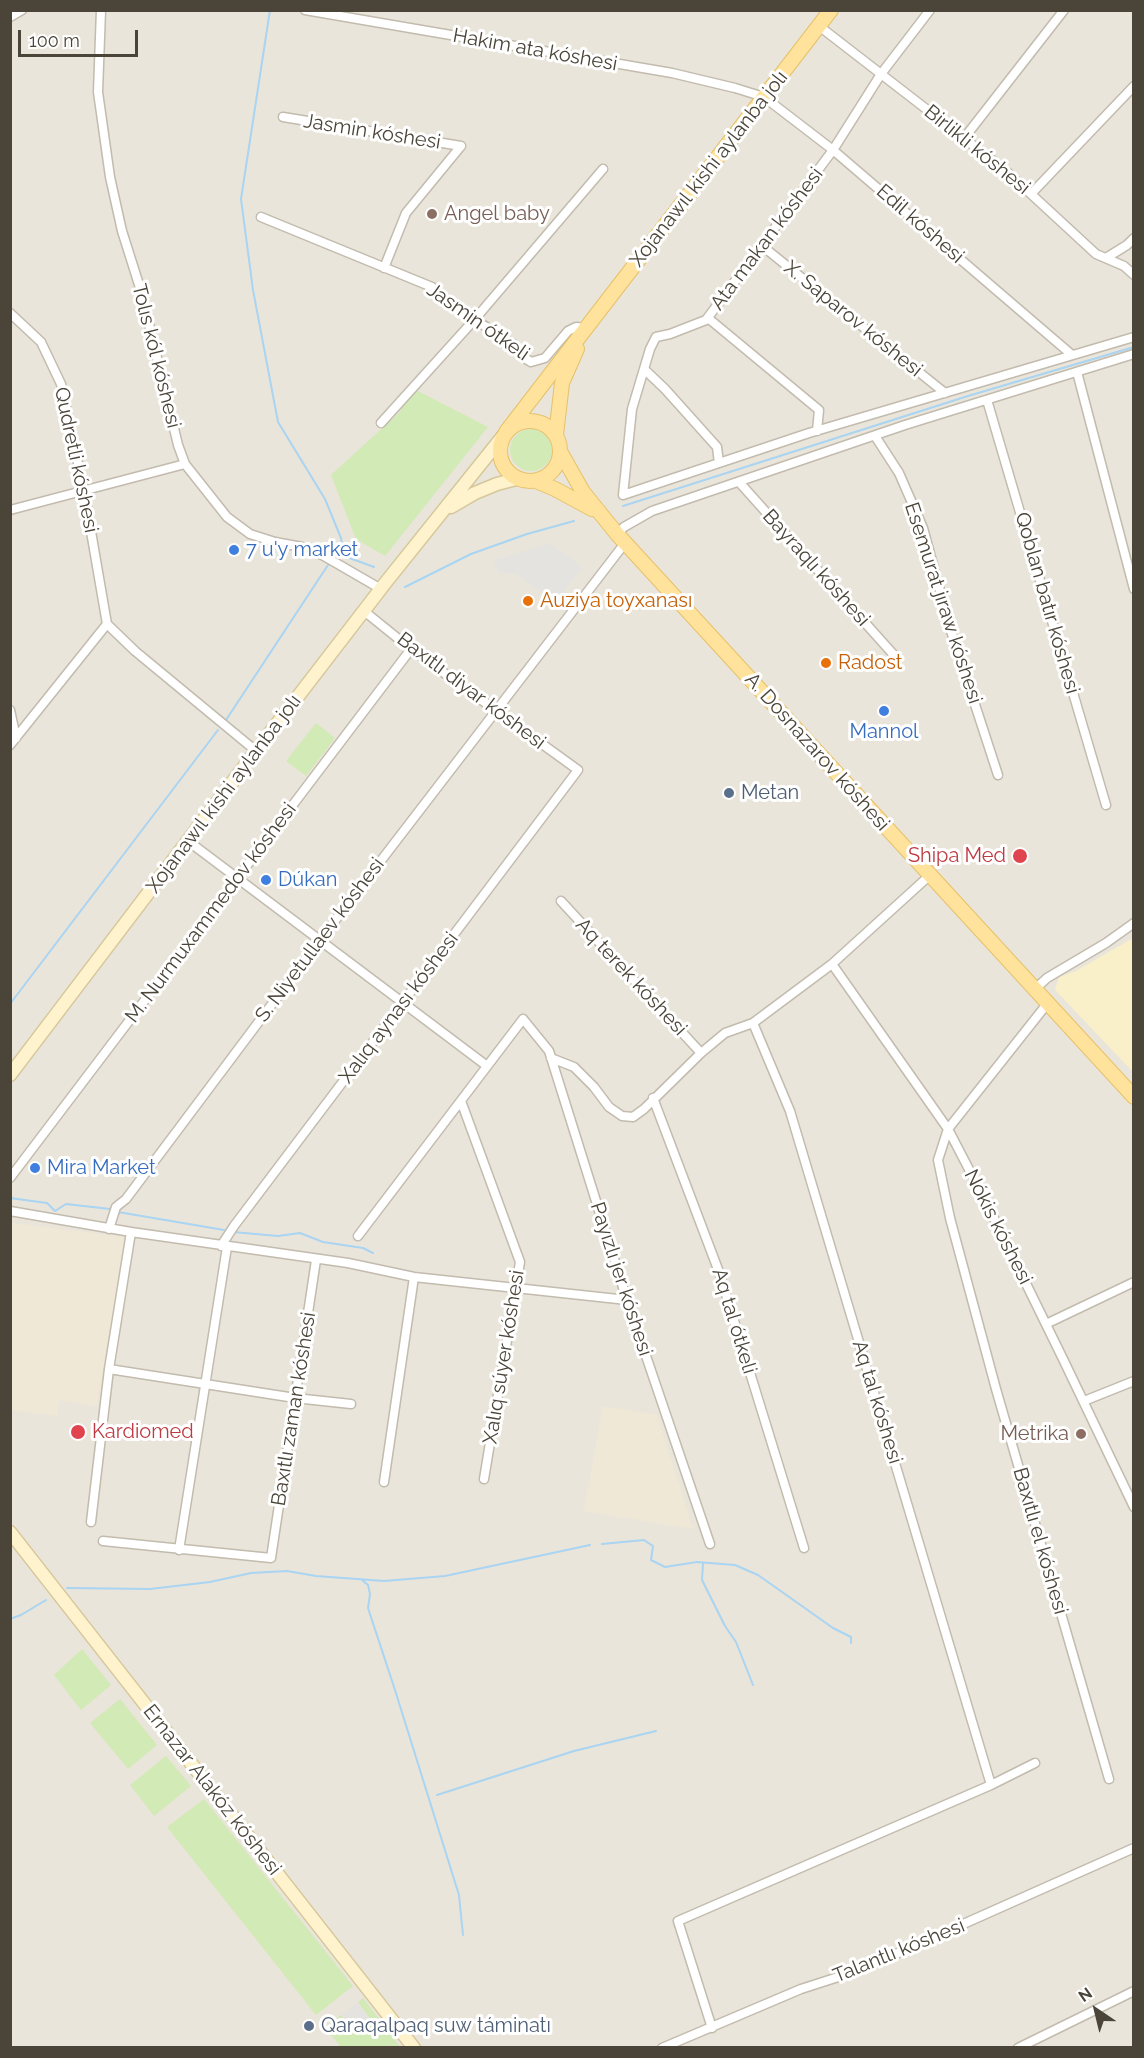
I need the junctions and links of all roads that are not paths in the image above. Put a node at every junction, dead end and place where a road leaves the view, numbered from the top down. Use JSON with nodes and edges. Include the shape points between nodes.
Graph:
{"nodes":[{"id":1,"x":22,"y":10,"type":"edge"},
{"id":2,"x":101,"y":10,"type":"edge"},
{"id":3,"x":304,"y":10,"type":"edge"},
{"id":4,"x":831,"y":10,"type":"edge"},
{"id":5,"x":930,"y":10,"type":"edge"},
{"id":6,"x":1064,"y":10,"type":"edge"},
{"id":7,"x":10,"y":17,"type":"edge"},
{"id":8,"x":819,"y":26,"type":"junction"},
{"id":9,"x":881,"y":74,"type":"junction"},
{"id":10,"x":1134,"y":86,"type":"edge"},
{"id":11,"x":764,"y":97,"type":"junction"},
{"id":12,"x":283,"y":117,"type":"dead end"},
{"id":13,"x":965,"y":137,"type":"junction"},
{"id":14,"x":833,"y":150,"type":"junction"},
{"id":15,"x":603,"y":169,"type":"dead end"},
{"id":16,"x":1031,"y":194,"type":"junction"},
{"id":17,"x":261,"y":217,"type":"dead end"},
{"id":18,"x":1134,"y":238,"type":"edge"},
{"id":19,"x":761,"y":245,"type":"junction"},
{"id":20,"x":1106,"y":258,"type":"junction"},
{"id":21,"x":384,"y":268,"type":"junction"},
{"id":22,"x":1134,"y":275,"type":"edge"},
{"id":23,"x":10,"y":313,"type":"edge"},
{"id":24,"x":708,"y":318,"type":"junction"},
{"id":25,"x":475,"y":319,"type":"junction"},
{"id":26,"x":586,"y":328,"type":"junction"},
{"id":27,"x":1134,"y":337,"type":"edge"},
{"id":28,"x":1134,"y":354,"type":"edge"},
{"id":29,"x":1072,"y":355,"type":"junction"},
{"id":30,"x":644,"y":369,"type":"junction"},
{"id":31,"x":1077,"y":372,"type":"junction"},
{"id":32,"x":945,"y":393,"type":"junction"},
{"id":33,"x":987,"y":400,"type":"junction"},
{"id":34,"x":381,"y":423,"type":"dead end"},
{"id":35,"x":817,"y":431,"type":"junction"},
{"id":36,"x":505,"y":434,"type":"junction"},
{"id":37,"x":556,"y":435,"type":"junction"},
{"id":38,"x":875,"y":436,"type":"junction"},
{"id":39,"x":561,"y":453,"type":"junction"},
{"id":40,"x":719,"y":463,"type":"junction"},
{"id":41,"x":185,"y":464,"type":"junction"},
{"id":42,"x":516,"y":479,"type":"junction"},
{"id":43,"x":536,"y":481,"type":"junction"},
{"id":44,"x":739,"y":482,"type":"junction"},
{"id":45,"x":84,"y":491,"type":"junction"},
{"id":46,"x":10,"y":510,"type":"edge"},
{"id":47,"x":598,"y":513,"type":"junction"},
{"id":48,"x":441,"y":515,"type":"junction"},
{"id":49,"x":621,"y":539,"type":"junction"},
{"id":50,"x":381,"y":589,"type":"junction"},
{"id":51,"x":1134,"y":589,"type":"edge"},
{"id":52,"x":364,"y":611,"type":"junction"},
{"id":53,"x":107,"y":624,"type":"junction"},
{"id":54,"x":411,"y":649,"type":"junction"},
{"id":55,"x":893,"y":654,"type":"dead end"},
{"id":56,"x":10,"y":710,"type":"edge"},
{"id":57,"x":495,"y":710,"type":"junction"},
{"id":58,"x":13,"y":742,"type":"edge"},
{"id":59,"x":256,"y":751,"type":"junction"},
{"id":60,"x":578,"y":771,"type":"joint"},
{"id":61,"x":998,"y":775,"type":"dead end"},
{"id":62,"x":1106,"y":805,"type":"dead end"},
{"id":63,"x":188,"y":841,"type":"junction"},
{"id":64,"x":929,"y":876,"type":"junction"},
{"id":65,"x":238,"y":877,"type":"junction"},
{"id":66,"x":561,"y":901,"type":"dead end"},
{"id":67,"x":1134,"y":923,"type":"edge"},
{"id":68,"x":320,"y":940,"type":"junction"},
{"id":69,"x":832,"y":964,"type":"junction"},
{"id":70,"x":1034,"y":990,"type":"junction"},
{"id":71,"x":404,"y":1002,"type":"junction"},
{"id":72,"x":1047,"y":1004,"type":"junction"},
{"id":73,"x":753,"y":1023,"type":"junction"},
{"id":74,"x":701,"y":1053,"type":"junction"},
{"id":75,"x":551,"y":1058,"type":"junction"},
{"id":76,"x":488,"y":1066,"type":"junction"},
{"id":77,"x":10,"y":1075,"type":"edge"},
{"id":78,"x":1134,"y":1097,"type":"edge"},
{"id":79,"x":653,"y":1098,"type":"junction"},
{"id":80,"x":461,"y":1101,"type":"junction"},
{"id":81,"x":948,"y":1129,"type":"junction"},
{"id":82,"x":10,"y":1178,"type":"edge"},
{"id":83,"x":10,"y":1211,"type":"edge"},
{"id":84,"x":109,"y":1229,"type":"junction"},
{"id":85,"x":131,"y":1232,"type":"junction"},
{"id":86,"x":358,"y":1236,"type":"dead end"},
{"id":87,"x":224,"y":1246,"type":"junction"},
{"id":88,"x":316,"y":1260,"type":"junction"},
{"id":89,"x":414,"y":1277,"type":"junction"},
{"id":90,"x":1134,"y":1282,"type":"edge"},
{"id":91,"x":516,"y":1288,"type":"junction"},
{"id":92,"x":627,"y":1300,"type":"junction"},
{"id":93,"x":1046,"y":1324,"type":"junction"},
{"id":94,"x":109,"y":1369,"type":"junction"},
{"id":95,"x":1134,"y":1381,"type":"edge"},
{"id":96,"x":204,"y":1384,"type":"junction"},
{"id":97,"x":295,"y":1398,"type":"junction"},
{"id":98,"x":1083,"y":1401,"type":"junction"},
{"id":99,"x":351,"y":1404,"type":"dead end"},
{"id":100,"x":484,"y":1479,"type":"dead end"},
{"id":101,"x":384,"y":1482,"type":"dead end"},
{"id":102,"x":1134,"y":1507,"type":"edge"},
{"id":103,"x":91,"y":1522,"type":"dead end"},
{"id":104,"x":10,"y":1532,"type":"edge"},
{"id":105,"x":103,"y":1541,"type":"dead end"},
{"id":106,"x":710,"y":1544,"type":"dead end"},
{"id":107,"x":804,"y":1548,"type":"dead end"},
{"id":108,"x":179,"y":1550,"type":"junction"},
{"id":109,"x":1035,"y":1763,"type":"dead end"},
{"id":110,"x":1109,"y":1779,"type":"dead end"},
{"id":111,"x":991,"y":1785,"type":"junction"},
{"id":112,"x":1134,"y":1848,"type":"edge"},
{"id":113,"x":1134,"y":1991,"type":"edge"},
{"id":114,"x":712,"y":2028,"type":"junction"},
{"id":115,"x":414,"y":2048,"type":"edge"},
{"id":116,"x":662,"y":2048,"type":"edge"},
{"id":117,"x":1018,"y":2048,"type":"edge"}],
"edges":[{"from":1,"to":7,"type":"street"},
{"from":2,"to":41,"type":"street","name":"Tolıs kól kóshesi","via":[[98,92],[110,177]]},
{"from":3,"to":11,"type":"street","name":"Hakim ata kóshesi","via":[[672,73]]},
{"from":4,"to":8,"type":"main road","name":"Xojanawıl kishi aylanba jolı"},
{"from":5,"to":9,"type":"street","name":"Ata makan kóshesi"},
{"from":6,"to":13,"type":"street"},
{"from":8,"to":9,"type":"street","name":"Birlikli kóshesi"},
{"from":8,"to":11,"type":"main road","name":"Xojanawıl kishi aylanba jolı"},
{"from":9,"to":13,"type":"street","name":"Birlikli kóshesi"},
{"from":9,"to":14,"type":"street","name":"Ata makan kóshesi"},
{"from":10,"to":16,"type":"street"},
{"from":11,"to":14,"type":"street","name":"Edil kóshesi"},
{"from":11,"to":26,"type":"main road","name":"Xojanawıl kishi aylanba jolı"},
{"from":12,"to":21,"type":"street","name":"Jasmin kóshesi","via":[[461,146],[406,213]]},
{"from":13,"to":16,"type":"street","name":"Birlikli kóshesi"},
{"from":14,"to":19,"type":"street","name":"Ata makan kóshesi"},
{"from":14,"to":29,"type":"street","name":"Edil kóshesi"},
{"from":15,"to":25,"type":"street"},
{"from":16,"to":20,"type":"street","name":"Birlikli kóshesi","via":[[1096,254]]},
{"from":17,"to":21,"type":"street","name":"Jasmin ótkeli"},
{"from":18,"to":20,"type":"street"},
{"from":19,"to":24,"type":"street","name":"Ata makan kóshesi"},
{"from":19,"to":32,"type":"street","name":"X. Saparov kóshesi"},
{"from":20,"to":22,"type":"street","name":"Birlikli kóshesi"},
{"from":21,"to":25,"type":"street","name":"Jasmin ótkeli","via":[[432,286]]},
{"from":23,"to":45,"type":"street","name":"Qudretli kóshesi","via":[[41,342],[61,384]]},
{"from":24,"to":30,"type":"street","name":"Ata makan kóshesi","via":[[656,337]]},
{"from":24,"to":35,"type":"street","via":[[819,410]]},
{"from":25,"to":26,"type":"street","name":"Jasmin ótkeli","via":[[513,344],[531,362],[545,358],[568,331]]},
{"from":25,"to":34,"type":"street"},
{"from":26,"to":36,"type":"main road","name":"Xojanawıl kishi aylanba jolı"},
{"from":26,"to":37,"type":"main road","name":"Xojanawıl kishi aylanba jolı","via":[[562,382]]},
{"from":27,"to":29,"type":"street"},
{"from":28,"to":31,"type":"street","name":"S. Niyetullaev kóshesi"},
{"from":29,"to":32,"type":"street"},
{"from":30,"to":40,"type":"street","via":[[717,447]]},
{"from":30,"to":40,"type":"street","name":"Ata makan kóshesi","via":[[632,410],[622,495]]},
{"from":31,"to":33,"type":"street","name":"S. Niyetullaev kóshesi"},
{"from":31,"to":51,"type":"street"},
{"from":32,"to":35,"type":"street"},
{"from":33,"to":38,"type":"street","name":"S. Niyetullaev kóshesi"},
{"from":33,"to":62,"type":"street","name":"Qoblan batır kóshesi"},
{"from":35,"to":40,"type":"street"},
{"from":36,"to":37,"type":"main road","via":[[522,422],[532,421],[550,428]]},
{"from":36,"to":42,"type":"main road","via":[[500,446],[502,465]]},
{"from":36,"to":48,"type":"main road","name":"Xojanawıl kishi aylanba jolı"},
{"from":37,"to":39,"type":"main road"},
{"from":38,"to":44,"type":"street","name":"S. Niyetullaev kóshesi"},
{"from":38,"to":61,"type":"street","name":"Esemurat jıraw kóshesi","via":[[900,473],[923,528],[951,631]]},
{"from":39,"to":43,"type":"main road","via":[[553,472]]},
{"from":39,"to":47,"type":"main road"},
{"from":41,"to":45,"type":"street"},
{"from":41,"to":50,"type":"street","name":"Tolıs kól kóshesi","via":[[227,517],[250,534],[324,556]]},
{"from":42,"to":43,"type":"main road"},
{"from":42,"to":48,"type":"main road","name":"Xojanawıl kishi aylanba jolı","via":[[475,493]]},
{"from":43,"to":47,"type":"main road"},
{"from":44,"to":49,"type":"street","name":"S. Niyetullaev kóshesi","via":[[652,511],[624,527]]},
{"from":44,"to":55,"type":"street","name":"Bayraqlı kóshesi"},
{"from":45,"to":46,"type":"street"},
{"from":45,"to":53,"type":"street","name":"Qudretli kóshesi"},
{"from":47,"to":49,"type":"main road","name":"A. Dosnazarov kóshesi"},
{"from":48,"to":50,"type":"main road","name":"Xojanawıl kishi aylanba jolı"},
{"from":49,"to":57,"type":"street","name":"S. Niyetullaev kóshesi"},
{"from":49,"to":64,"type":"main road","name":"A. Dosnazarov kóshesi"},
{"from":50,"to":52,"type":"main road","name":"Xojanawıl kishi aylanba jolı"},
{"from":52,"to":54,"type":"street","name":"Baxıtlı diyar kóshesi"},
{"from":52,"to":59,"type":"main road","name":"Xojanawıl kishi aylanba jolı"},
{"from":53,"to":58,"type":"street"},
{"from":53,"to":59,"type":"street"},
{"from":54,"to":57,"type":"street","name":"Baxıtlı diyar kóshesi"},
{"from":54,"to":65,"type":"street","name":"M. Nurmuxammedov kóshesi"},
{"from":56,"to":58,"type":"street"},
{"from":57,"to":60,"type":"street","name":"Baxıtlı diyar kóshesi"},
{"from":57,"to":68,"type":"street","name":"S. Niyetullaev kóshesi"},
{"from":59,"to":63,"type":"main road","name":"Xojanawıl kishi aylanba jolı"},
{"from":60,"to":71,"type":"street","name":"Xalıq aynası kóshesi"},
{"from":63,"to":65,"type":"street"},
{"from":63,"to":77,"type":"main road","name":"Xojanawıl kishi aylanba jolı"},
{"from":64,"to":69,"type":"street"},
{"from":64,"to":70,"type":"main road","name":"A. Dosnazarov kóshesi"},
{"from":65,"to":68,"type":"street"},
{"from":65,"to":82,"type":"street","name":"M. Nurmuxammedov kóshesi"},
{"from":66,"to":74,"type":"street","name":"Aq terek kóshesi"},
{"from":67,"to":70,"type":"street"},
{"from":68,"to":71,"type":"street"},
{"from":68,"to":84,"type":"street","name":"S. Niyetullaev kóshesi","via":[[116,1208]]},
{"from":69,"to":73,"type":"street"},
{"from":69,"to":81,"type":"street","name":"Nókis kóshesi"},
{"from":70,"to":72,"type":"main road","name":"A. Dosnazarov kóshesi"},
{"from":71,"to":76,"type":"street"},
{"from":71,"to":87,"type":"street","name":"Xalıq aynası kóshesi","via":[[234,1226]]},
{"from":72,"to":78,"type":"main road","name":"A. Dosnazarov kóshesi"},
{"from":72,"to":81,"type":"street"},
{"from":73,"to":74,"type":"street","via":[[725,1033]]},
{"from":73,"to":111,"type":"street","name":"Aq tal kóshesi","via":[[790,1111]]},
{"from":74,"to":79,"type":"street"},
{"from":75,"to":76,"type":"street","name":"Payızlı jer kóshesi","via":[[523,1019]]},
{"from":75,"to":79,"type":"street","via":[[574,1067],[622,1116],[633,1118]]},
{"from":75,"to":92,"type":"street","name":"Payızlı jer kóshesi"},
{"from":76,"to":80,"type":"street"},
{"from":79,"to":107,"type":"street","name":"Aq tal ótkeli","via":[[719,1272]]},
{"from":80,"to":86,"type":"street"},
{"from":80,"to":91,"type":"street","name":"Xalıq súyer kóshesi","via":[[520,1262]]},
{"from":81,"to":93,"type":"street","name":"Nókis kóshesi"},
{"from":81,"to":110,"type":"street","name":"Baxıtlı el kóshesi","via":[[938,1160],[950,1218]]},
{"from":83,"to":84,"type":"street"},
{"from":84,"to":85,"type":"street"},
{"from":85,"to":87,"type":"street"},
{"from":85,"to":94,"type":"street"},
{"from":87,"to":88,"type":"street"},
{"from":87,"to":96,"type":"street","name":"Xalıq aynası kóshesi"},
{"from":88,"to":89,"type":"street"},
{"from":88,"to":97,"type":"street","name":"Baxıtlı zaman kóshesi"},
{"from":89,"to":91,"type":"street"},
{"from":89,"to":101,"type":"street"},
{"from":90,"to":93,"type":"street"},
{"from":91,"to":92,"type":"street"},
{"from":91,"to":100,"type":"street","name":"Xalıq súyer kóshesi"},
{"from":92,"to":106,"type":"street","name":"Payızlı jer kóshesi"},
{"from":93,"to":98,"type":"street","name":"Nókis kóshesi"},
{"from":94,"to":96,"type":"street"},
{"from":94,"to":103,"type":"street"},
{"from":95,"to":98,"type":"street"},
{"from":96,"to":97,"type":"street"},
{"from":96,"to":108,"type":"street","name":"Xalıq aynası kóshesi"},
{"from":97,"to":99,"type":"street"},
{"from":97,"to":108,"type":"street","name":"Baxıtlı zaman kóshesi","via":[[271,1558]]},
{"from":98,"to":102,"type":"street","name":"Nókis kóshesi"},
{"from":104,"to":115,"type":"main road","name":"Ernazar Alakóz kóshesi"},
{"from":105,"to":108,"type":"street"},
{"from":109,"to":111,"type":"street"},
{"from":111,"to":114,"type":"street","via":[[678,1921]]},
{"from":112,"to":114,"type":"street","name":"Talantlı kóshesi","via":[[860,1970],[801,1989]]},
{"from":113,"to":117,"type":"street"},
{"from":114,"to":116,"type":"street","name":"Talantlı kóshesi"}]}
